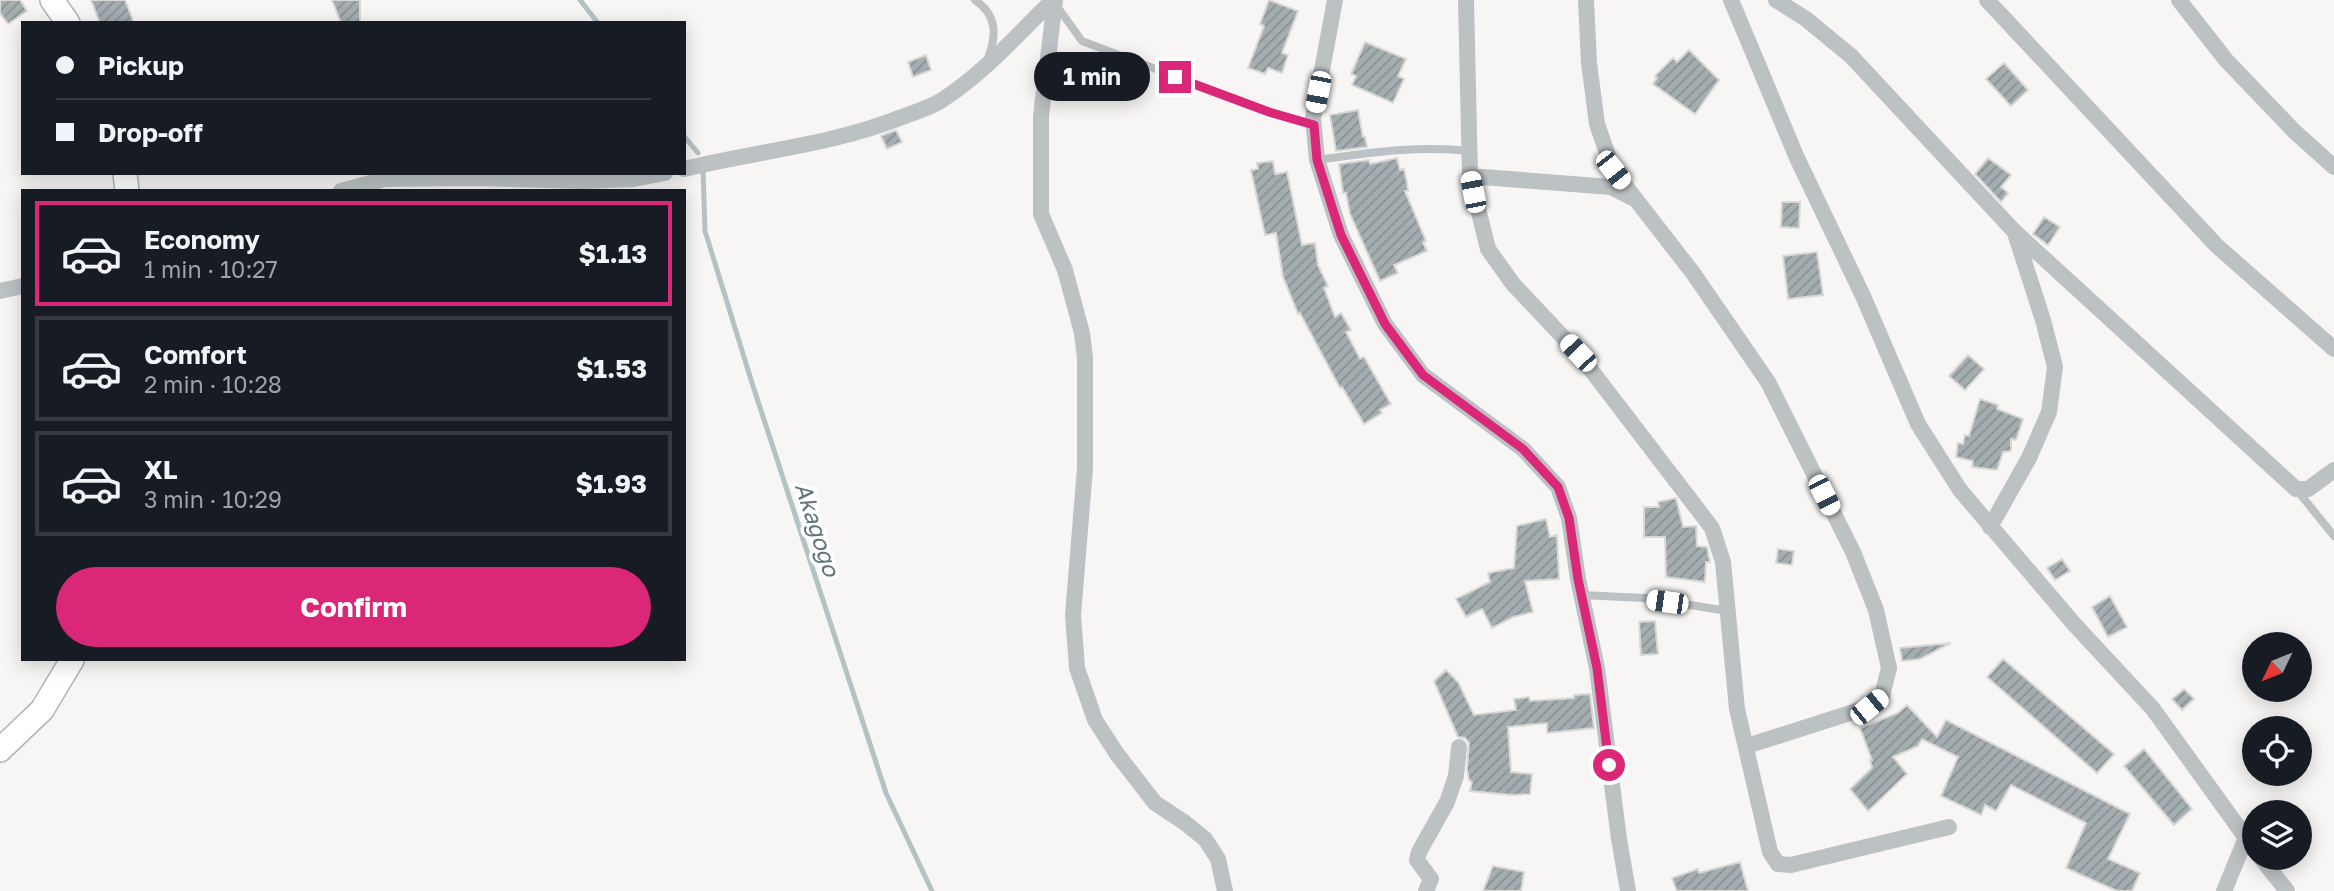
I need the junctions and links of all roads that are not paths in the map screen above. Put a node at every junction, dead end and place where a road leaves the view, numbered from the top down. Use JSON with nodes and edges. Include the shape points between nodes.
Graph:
{"nodes":[{"id":1,"x":52,"y":0,"type":"edge"},
{"id":2,"x":975,"y":0,"type":"edge"},
{"id":3,"x":1335,"y":0,"type":"edge"},
{"id":4,"x":1466,"y":0,"type":"edge"},
{"id":5,"x":1586,"y":0,"type":"edge"},
{"id":6,"x":1731,"y":0,"type":"edge"},
{"id":7,"x":1776,"y":0,"type":"edge"},
{"id":8,"x":1987,"y":0,"type":"edge"},
{"id":9,"x":2179,"y":0,"type":"edge"},
{"id":10,"x":1054,"y":1,"type":"edge"},
{"id":11,"x":67,"y":21,"type":"edge"},
{"id":12,"x":986,"y":64,"type":"junction"},
{"id":13,"x":1314,"y":125,"type":"junction"},
{"id":14,"x":1469,"y":151,"type":"junction"},
{"id":15,"x":1317,"y":160,"type":"junction"},
{"id":16,"x":2334,"y":167,"type":"edge"},
{"id":17,"x":686,"y":168,"type":"edge"},
{"id":18,"x":1613,"y":170,"type":"junction"},
{"id":19,"x":655,"y":175,"type":"edge"},
{"id":20,"x":1470,"y":176,"type":"junction"},
{"id":21,"x":1611,"y":187,"type":"junction"},
{"id":22,"x":348,"y":189,"type":"edge"},
{"id":23,"x":1635,"y":199,"type":"junction"},
{"id":24,"x":2014,"y":231,"type":"junction"},
{"id":25,"x":21,"y":286,"type":"edge"},
{"id":26,"x":0,"y":291,"type":"edge"},
{"id":27,"x":2334,"y":349,"type":"edge"},
{"id":28,"x":2334,"y":470,"type":"edge"},
{"id":29,"x":2296,"y":489,"type":"junction"},
{"id":30,"x":1990,"y":527,"type":"junction"},
{"id":31,"x":2334,"y":536,"type":"edge"},
{"id":32,"x":1581,"y":594,"type":"junction"},
{"id":33,"x":1729,"y":611,"type":"junction"},
{"id":34,"x":71,"y":661,"type":"edge"},
{"id":35,"x":1746,"y":746,"type":"junction"},
{"id":36,"x":1459,"y":747,"type":"dead end"},
{"id":37,"x":0,"y":750,"type":"edge"},
{"id":38,"x":1949,"y":827,"type":"dead end"},
{"id":39,"x":2242,"y":832,"type":"edge"},
{"id":40,"x":2242,"y":858,"type":"edge"},
{"id":41,"x":2270,"y":870,"type":"edge"},
{"id":42,"x":1225,"y":891,"type":"edge"},
{"id":43,"x":1426,"y":891,"type":"edge"},
{"id":44,"x":1628,"y":891,"type":"edge"},
{"id":45,"x":2224,"y":891,"type":"edge"},
{"id":46,"x":2287,"y":891,"type":"edge"}],
"edges":[{"from":1,"to":11,"type":"main road"},
{"from":2,"to":12,"type":"lane","via":[[986,7],[993,22],[994,43]]},
{"from":3,"to":13,"type":"street"},
{"from":4,"to":14,"type":"street"},
{"from":5,"to":18,"type":"street","via":[[1597,124]]},
{"from":6,"to":30,"type":"street","via":[[1918,424]]},
{"from":7,"to":24,"type":"street","via":[[1851,56]]},
{"from":8,"to":27,"type":"street","via":[[2217,246]]},
{"from":9,"to":16,"type":"street","via":[[2225,60]]},
{"from":10,"to":12,"type":"street"},
{"from":10,"to":13,"type":"lane","via":[[1082,41],[1255,108]]},
{"from":10,"to":42,"type":"street","via":[[1041,116],[1041,214],[1065,270],[1083,332],[1085,468],[1073,615],[1077,668],[1096,720],[1117,754],[1155,803],[1205,839],[1218,859]]},
{"from":12,"to":17,"type":"street","via":[[940,102],[889,122],[822,142]]},
{"from":13,"to":15,"type":"street"},
{"from":14,"to":15,"type":"lane","via":[[1394,150]]},
{"from":14,"to":20,"type":"street"},
{"from":15,"to":32,"type":"street","via":[[1341,235],[1385,324],[1423,375],[1523,449],[1558,487],[1569,518]]},
{"from":18,"to":21,"type":"street"},
{"from":18,"to":23,"type":"street"},
{"from":19,"to":22,"type":"street","via":[[583,181],[385,179]]},
{"from":20,"to":21,"type":"street"},
{"from":20,"to":33,"type":"street","via":[[1488,249],[1513,284],[1578,353],[1712,528],[1723,562]]},
{"from":21,"to":23,"type":"street"},
{"from":23,"to":35,"type":"street","via":[[1768,382],[1853,552],[1876,610],[1889,668],[1882,696],[1869,707]]},
{"from":24,"to":29,"type":"street"},
{"from":24,"to":30,"type":"street","via":[[2055,367],[2049,412]]},
{"from":25,"to":26,"type":"street"},
{"from":28,"to":29,"type":"street","via":[[2308,489]]},
{"from":29,"to":31,"type":"lane"},
{"from":30,"to":39,"type":"street","via":[[2153,709]]},
{"from":32,"to":33,"type":"lane"},
{"from":32,"to":44,"type":"street","via":[[1597,668]]},
{"from":33,"to":35,"type":"street","via":[[1737,709]]},
{"from":34,"to":37,"type":"main road","via":[[42,710]]},
{"from":35,"to":38,"type":"street","via":[[1761,820],[1778,864],[1791,865]]},
{"from":36,"to":43,"type":"street","via":[[1447,802],[1419,852],[1418,860],[1431,879]]},
{"from":40,"to":45,"type":"street"},
{"from":41,"to":46,"type":"street"}]}
